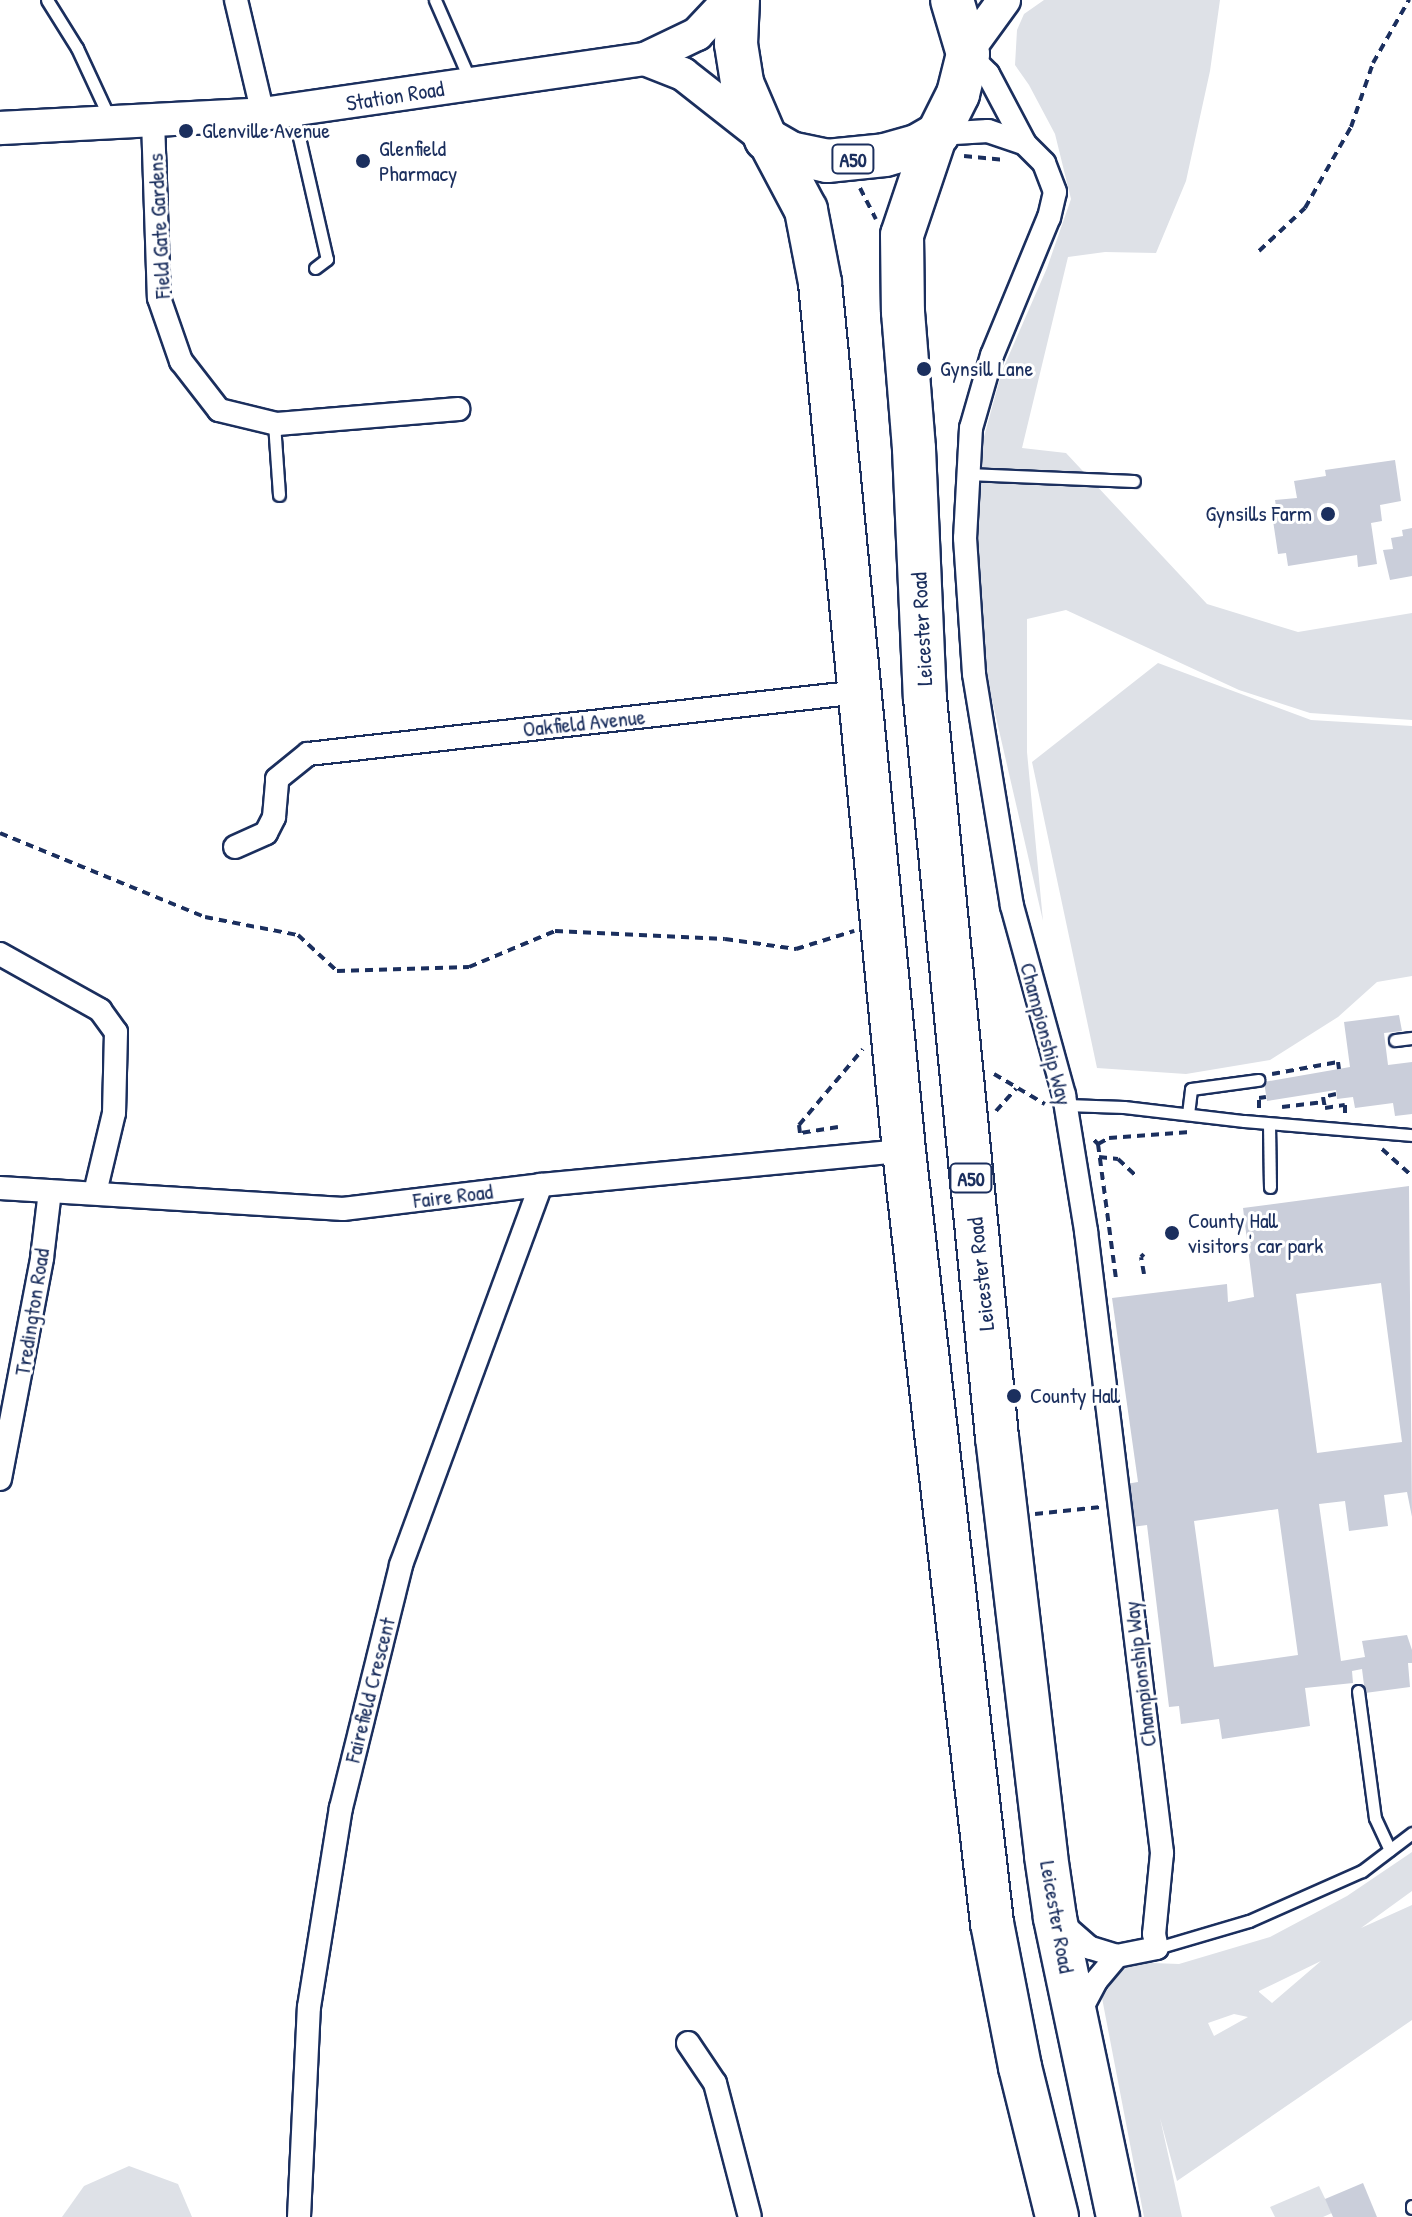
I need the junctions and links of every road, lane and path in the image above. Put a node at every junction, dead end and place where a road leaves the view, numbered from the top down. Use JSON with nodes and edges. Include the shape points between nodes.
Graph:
{"nodes":[{"id":1,"x":47,"y":0,"type":"edge"},
{"id":2,"x":236,"y":0,"type":"edge"},
{"id":3,"x":435,"y":0,"type":"edge"},
{"id":4,"x":729,"y":0,"type":"edge"},
{"id":5,"x":738,"y":0,"type":"edge"},
{"id":6,"x":952,"y":0,"type":"edge"},
{"id":7,"x":1004,"y":0,"type":"edge"},
{"id":8,"x":1409,"y":0,"type":"edge"},
{"id":9,"x":57,"y":6,"type":"edge"},
{"id":10,"x":968,"y":52,"type":"junction"},
{"id":11,"x":645,"y":59,"type":"junction"},
{"id":12,"x":472,"y":83,"type":"junction"},
{"id":13,"x":278,"y":112,"type":"junction"},
{"id":14,"x":153,"y":120,"type":"junction"},
{"id":15,"x":112,"y":122,"type":"junction"},
{"id":16,"x":0,"y":128,"type":"edge"},
{"id":17,"x":937,"y":135,"type":"junction"},
{"id":18,"x":769,"y":141,"type":"junction"},
{"id":19,"x":1025,"y":144,"type":"junction"},
{"id":20,"x":846,"y":188,"type":"dead end"},
{"id":21,"x":317,"y":220,"type":"junction"},
{"id":22,"x":308,"y":231,"type":"dead end"},
{"id":23,"x":902,"y":235,"type":"junction"},
{"id":24,"x":1259,"y":251,"type":"dead end"},
{"id":25,"x":315,"y":268,"type":"dead end"},
{"id":26,"x":458,"y":409,"type":"dead end"},
{"id":27,"x":274,"y":423,"type":"junction"},
{"id":28,"x":966,"y":474,"type":"junction"},
{"id":29,"x":1134,"y":481,"type":"dead end"},
{"id":30,"x":279,"y":495,"type":"dead end"},
{"id":31,"x":860,"y":692,"type":"junction"},
{"id":32,"x":0,"y":833,"type":"edge"},
{"id":33,"x":235,"y":847,"type":"dead end"},
{"id":34,"x":858,"y":929,"type":"dead end"},
{"id":35,"x":0,"y":954,"type":"edge"},
{"id":36,"x":1412,"y":1038,"type":"edge"},
{"id":37,"x":1395,"y":1040,"type":"dead end"},
{"id":38,"x":1339,"y":1069,"type":"dead end"},
{"id":39,"x":991,"y":1073,"type":"dead end"},
{"id":40,"x":1258,"y":1080,"type":"junction"},
{"id":41,"x":1016,"y":1089,"type":"junction"},
{"id":42,"x":1336,"y":1094,"type":"dead end"},
{"id":43,"x":1266,"y":1097,"type":"dead end"},
{"id":44,"x":1259,"y":1098,"type":"junction"},
{"id":45,"x":1324,"y":1102,"type":"junction"},
{"id":46,"x":1345,"y":1105,"type":"dead end"},
{"id":47,"x":1188,"y":1114,"type":"junction"},
{"id":48,"x":1067,"y":1115,"type":"junction"},
{"id":49,"x":991,"y":1116,"type":"dead end"},
{"id":50,"x":1269,"y":1124,"type":"junction"},
{"id":51,"x":1196,"y":1132,"type":"dead end"},
{"id":52,"x":1412,"y":1135,"type":"edge"},
{"id":53,"x":1098,"y":1144,"type":"junction"},
{"id":54,"x":904,"y":1151,"type":"junction"},
{"id":55,"x":1099,"y":1157,"type":"junction"},
{"id":56,"x":1400,"y":1165,"type":"dead end"},
{"id":57,"x":1135,"y":1175,"type":"dead end"},
{"id":58,"x":1412,"y":1176,"type":"edge"},
{"id":59,"x":541,"y":1185,"type":"junction"},
{"id":60,"x":1270,"y":1187,"type":"dead end"},
{"id":61,"x":0,"y":1188,"type":"edge"},
{"id":62,"x":50,"y":1191,"type":"junction"},
{"id":63,"x":95,"y":1193,"type":"junction"},
{"id":64,"x":1144,"y":1254,"type":"dead end"},
{"id":65,"x":1144,"y":1274,"type":"dead end"},
{"id":66,"x":1116,"y":1279,"type":"dead end"},
{"id":67,"x":0,"y":1479,"type":"edge"},
{"id":68,"x":1120,"y":1505,"type":"junction"},
{"id":69,"x":1030,"y":1514,"type":"dead end"},
{"id":70,"x":1358,"y":1691,"type":"dead end"},
{"id":71,"x":1412,"y":1833,"type":"edge"},
{"id":72,"x":1390,"y":1850,"type":"junction"},
{"id":73,"x":1055,"y":1918,"type":"junction"},
{"id":74,"x":1157,"y":1948,"type":"junction"},
{"id":75,"x":1117,"y":1956,"type":"junction"},
{"id":76,"x":1077,"y":2017,"type":"junction"},
{"id":77,"x":688,"y":2043,"type":"dead end"},
{"id":78,"x":299,"y":2217,"type":"edge"},
{"id":79,"x":750,"y":2217,"type":"edge"},
{"id":80,"x":1057,"y":2217,"type":"edge"},
{"id":81,"x":1118,"y":2217,"type":"edge"}],
"edges":[{"from":1,"to":9,"type":"lane"},
{"from":2,"to":13,"type":"street"},
{"from":3,"to":12,"type":"lane"},
{"from":4,"to":11,"type":"street","name":"Station Road","via":[[697,34]]},
{"from":5,"to":18,"type":"highway","via":[[736,44],[742,83]]},
{"from":6,"to":10,"type":"highway"},
{"from":7,"to":10,"type":"street"},
{"from":8,"to":24,"type":"path","via":[[1373,63],[1351,127],[1305,208]]},
{"from":9,"to":15,"type":"lane"},
{"from":10,"to":17,"type":"highway","number":"A50","via":[[958,94]]},
{"from":10,"to":19,"type":"street","name":"Championship Way","via":[[988,74]]},
{"from":11,"to":12,"type":"street","name":"Station Road"},
{"from":11,"to":18,"type":"street","name":"Station Road","via":[[683,74]]},
{"from":12,"to":13,"type":"street","name":"Station Road"},
{"from":13,"to":14,"type":"street","name":"Station Road"},
{"from":13,"to":21,"type":"lane"},
{"from":14,"to":15,"type":"street","name":"Station Road"},
{"from":14,"to":27,"type":"street","name":"Field Gate Gardens","via":[[159,298],[181,361],[219,410]]},
{"from":15,"to":16,"type":"street","name":"Station Road"},
{"from":17,"to":18,"type":"highway","number":"A50","via":[[885,155],[827,161],[790,153]]},
{"from":17,"to":19,"type":"street","via":[[988,131]]},
{"from":17,"to":23,"type":"highway","name":"Leicester Road","number":"A50"},
{"from":18,"to":31,"type":"highway","via":[[806,210],[820,283]]},
{"from":19,"to":28,"type":"street","name":"Championship Way","via":[[1044,163],[1055,192],[992,355],[971,428]]},
{"from":20,"to":23,"type":"path","via":[[859,187],[883,232]]},
{"from":21,"to":22,"type":"lane"},
{"from":21,"to":25,"type":"lane","via":[[327,259]]},
{"from":23,"to":73,"type":"highway","name":"Leicester Road","number":"A50","via":[[925,698],[997,1437]]},
{"from":26,"to":27,"type":"street","name":"Field Gate Gardens"},
{"from":27,"to":30,"type":"lane"},
{"from":28,"to":29,"type":"lane"},
{"from":28,"to":48,"type":"street","name":"Championship Way","via":[[965,538],[977,690],[1012,906]]},
{"from":31,"to":33,"type":"street","name":"Oakfield Avenue","via":[[308,754],[277,779],[274,817],[266,833]]},
{"from":31,"to":54,"type":"highway"},
{"from":32,"to":34,"type":"path","via":[[205,917],[298,935],[337,971],[469,967],[555,931],[725,939],[796,949]]},
{"from":35,"to":63,"type":"street","via":[[100,1010],[116,1032],[114,1113]]},
{"from":36,"to":37,"type":"lane"},
{"from":38,"to":40,"type":"path","via":[[1338,1062]]},
{"from":39,"to":41,"type":"path"},
{"from":40,"to":44,"type":"path"},
{"from":40,"to":47,"type":"lane","via":[[1191,1089]]},
{"from":41,"to":48,"type":"path"},
{"from":41,"to":49,"type":"path"},
{"from":42,"to":45,"type":"path","via":[[1323,1097]]},
{"from":43,"to":44,"type":"path"},
{"from":44,"to":45,"type":"path","via":[[1259,1109]]},
{"from":45,"to":46,"type":"path","via":[[1325,1108]]},
{"from":47,"to":48,"type":"lane","via":[[1124,1107]]},
{"from":47,"to":50,"type":"lane"},
{"from":48,"to":53,"type":"path"},
{"from":48,"to":68,"type":"street","name":"Championship Way"},
{"from":50,"to":52,"type":"lane"},
{"from":50,"to":60,"type":"lane"},
{"from":51,"to":53,"type":"path","via":[[1109,1138]]},
{"from":53,"to":55,"type":"path"},
{"from":54,"to":59,"type":"street","name":"Faire Road"},
{"from":54,"to":80,"type":"highway","via":[[992,1923]]},
{"from":55,"to":57,"type":"path","via":[[1118,1159]]},
{"from":55,"to":66,"type":"path"},
{"from":56,"to":58,"type":"path"},
{"from":59,"to":63,"type":"street","name":"Faire Road","via":[[343,1209]]},
{"from":59,"to":78,"type":"street","name":"Fairefield Crescent","via":[[401,1565],[341,1808],[309,2007]]},
{"from":61,"to":62,"type":"street","name":"Faire Road"},
{"from":62,"to":63,"type":"street","name":"Faire Road"},
{"from":62,"to":67,"type":"street","name":"Tredington Road"},
{"from":64,"to":65,"type":"path"},
{"from":68,"to":69,"type":"path"},
{"from":68,"to":74,"type":"street","name":"Championship Way","via":[[1162,1853]]},
{"from":70,"to":72,"type":"lane","via":[[1375,1818]]},
{"from":71,"to":72,"type":"lane"},
{"from":72,"to":74,"type":"lane","via":[[1362,1871],[1249,1921]]},
{"from":73,"to":75,"type":"street","via":[[1090,1948]]},
{"from":73,"to":76,"type":"highway","name":"Leicester Road","number":"A50"},
{"from":74,"to":75,"type":"street"},
{"from":75,"to":76,"type":"street"},
{"from":76,"to":81,"type":"highway","name":"Leicester Road","number":"A50"},
{"from":77,"to":79,"type":"street","via":[[715,2083]]}]}
